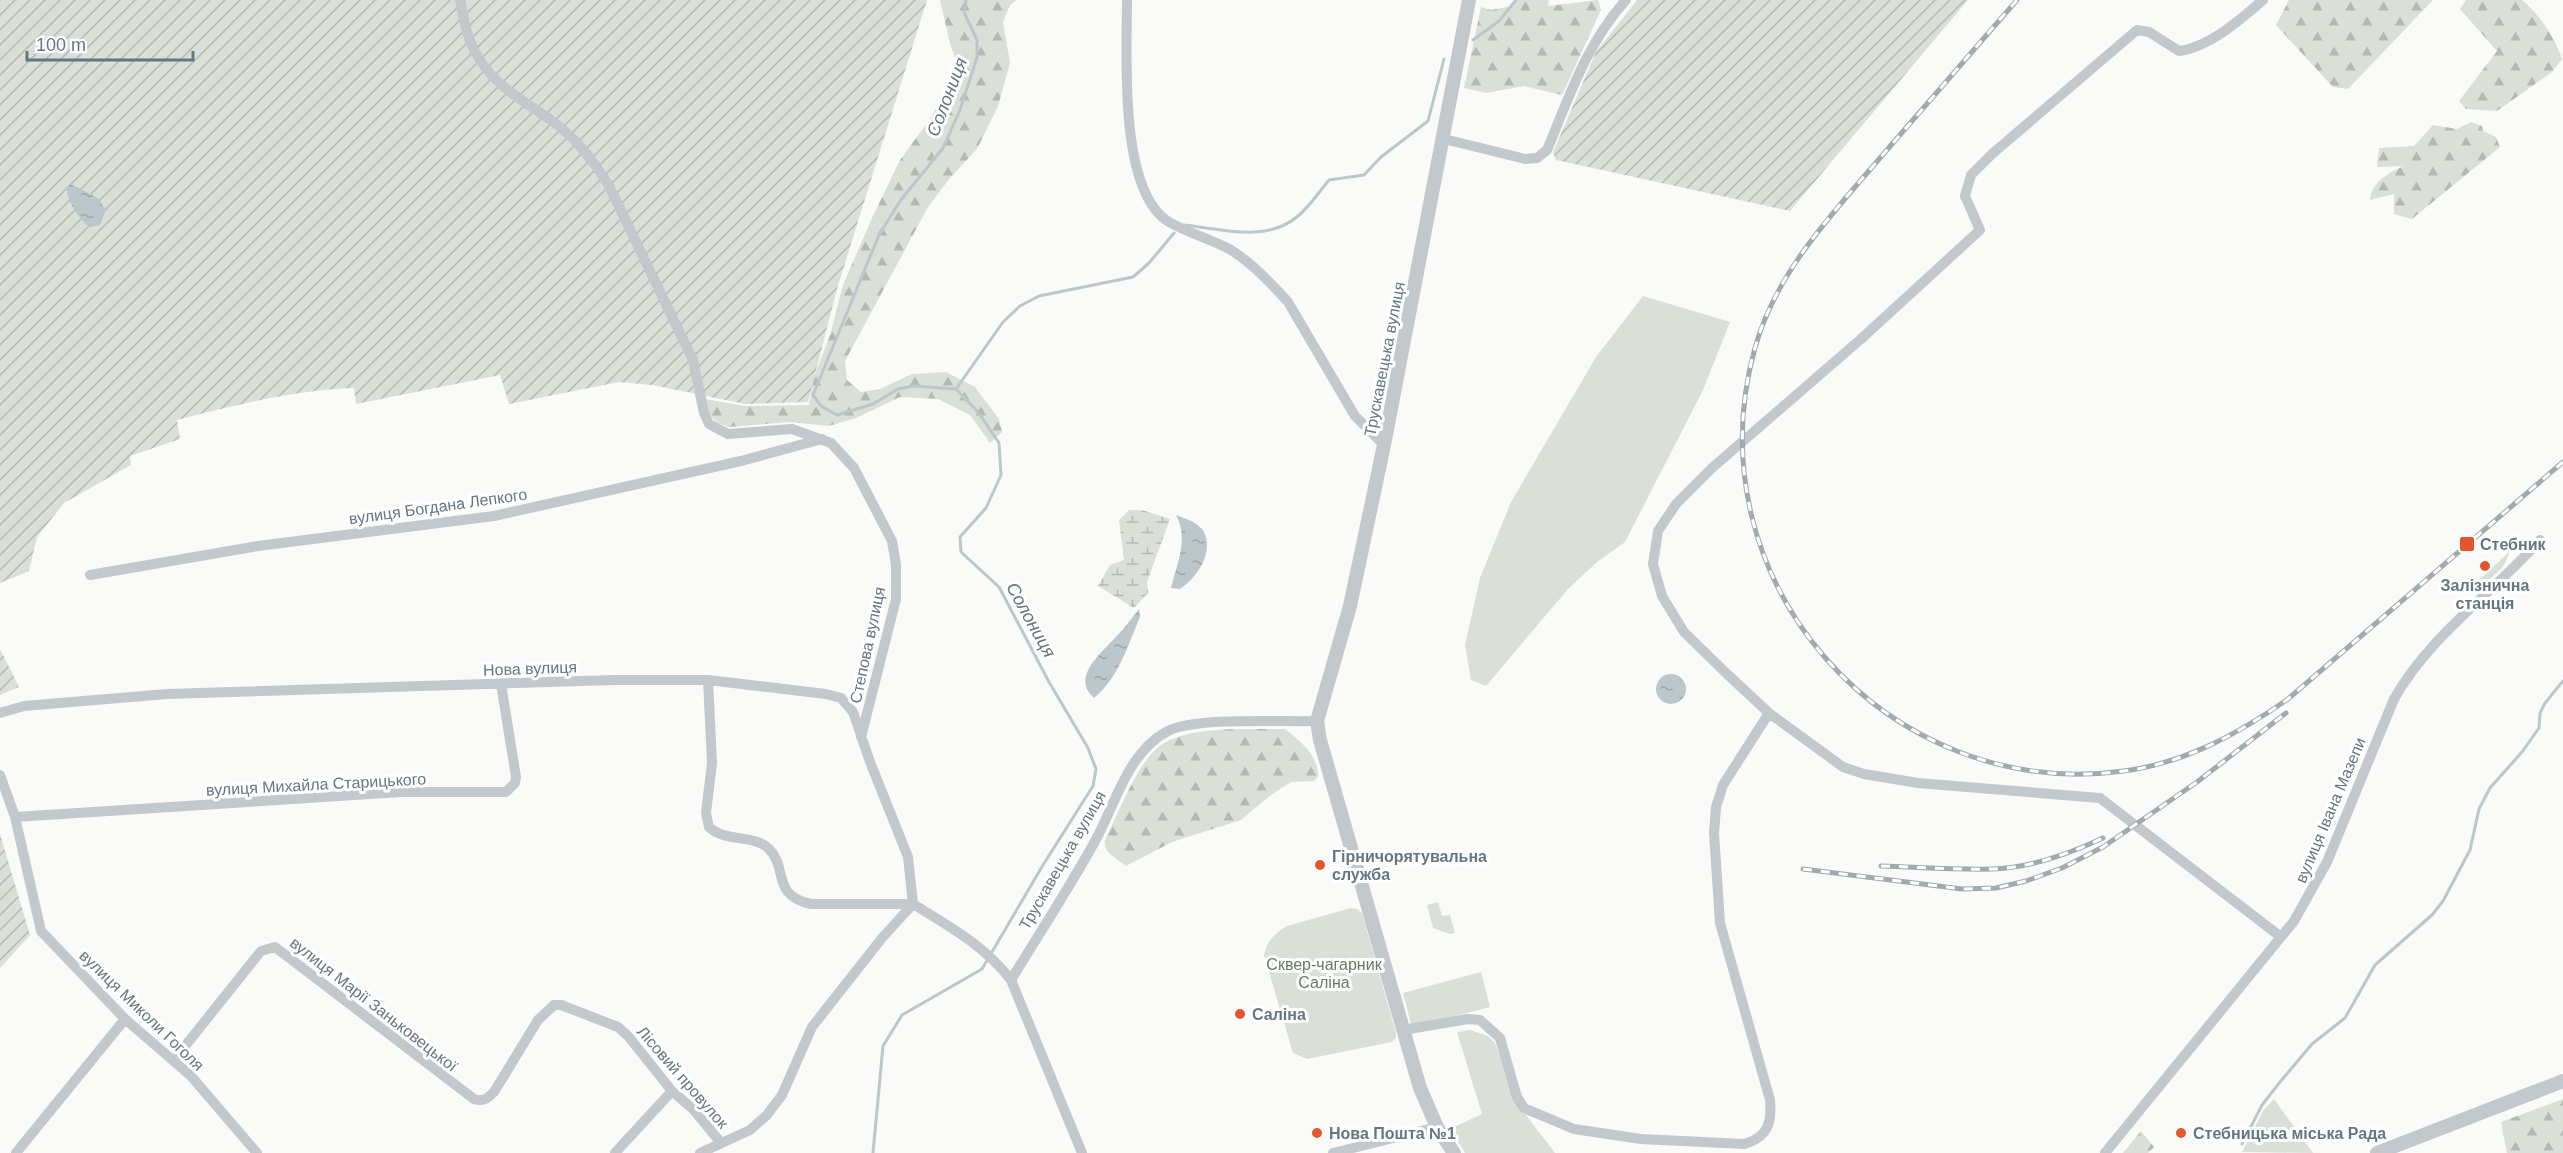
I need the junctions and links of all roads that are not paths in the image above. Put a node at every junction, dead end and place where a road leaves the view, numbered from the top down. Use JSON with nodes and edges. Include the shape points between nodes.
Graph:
{"nodes":[{"id":1,"x":460,"y":0,"type":"edge"},
{"id":2,"x":1127,"y":0,"type":"edge"},
{"id":3,"x":1469,"y":0,"type":"edge"},
{"id":4,"x":1626,"y":0,"type":"edge"},
{"id":5,"x":2263,"y":0,"type":"edge"},
{"id":6,"x":1444,"y":138,"type":"junction"},
{"id":7,"x":823,"y":439,"type":"junction"},
{"id":8,"x":1384,"y":445,"type":"junction"},
{"id":9,"x":2540,"y":540,"type":"dead end"},
{"id":10,"x":90,"y":575,"type":"dead end"},
{"id":11,"x":708,"y":680,"type":"junction"},
{"id":12,"x":501,"y":684,"type":"junction"},
{"id":13,"x":0,"y":712,"type":"edge"},
{"id":14,"x":1769,"y":713,"type":"junction"},
{"id":15,"x":1317,"y":721,"type":"junction"},
{"id":16,"x":861,"y":737,"type":"junction"},
{"id":17,"x":0,"y":775,"type":"edge"},
{"id":18,"x":15,"y":817,"type":"junction"},
{"id":19,"x":913,"y":904,"type":"junction"},
{"id":20,"x":2281,"y":937,"type":"junction"},
{"id":21,"x":1011,"y":980,"type":"junction"},
{"id":22,"x":125,"y":1019,"type":"junction"},
{"id":23,"x":1403,"y":1030,"type":"junction"},
{"id":24,"x":174,"y":1060,"type":"junction"},
{"id":25,"x":2563,"y":1082,"type":"edge"},
{"id":26,"x":672,"y":1091,"type":"junction"},
{"id":27,"x":494,"y":1092,"type":"joint"},
{"id":28,"x":1437,"y":1127,"type":"junction"},
{"id":29,"x":721,"y":1143,"type":"junction"},
{"id":30,"x":16,"y":1153,"type":"edge"},
{"id":31,"x":257,"y":1153,"type":"edge"},
{"id":32,"x":615,"y":1153,"type":"edge"},
{"id":33,"x":700,"y":1153,"type":"edge"},
{"id":34,"x":1082,"y":1153,"type":"edge"},
{"id":35,"x":1333,"y":1153,"type":"edge"},
{"id":36,"x":1454,"y":1153,"type":"edge"},
{"id":37,"x":2105,"y":1153,"type":"edge"},
{"id":38,"x":2377,"y":1153,"type":"edge"}],
"edges":[{"from":1,"to":7,"type":"street","via":[[472,46],[487,69],[513,97],[552,121],[573,140],[593,160],[609,186],[693,360],[709,424],[728,434],[792,429]]},
{"from":2,"to":8,"type":"street","via":[[1127,115],[1146,197],[1166,220],[1232,251],[1275,288],[1288,302],[1355,416]]},
{"from":3,"to":6,"type":"street","name":"Трускавецька вулиця"},
{"from":4,"to":6,"type":"street","via":[[1586,56],[1547,150],[1537,158],[1525,159]]},
{"from":5,"to":14,"type":"street","via":[[2190,50],[2179,51],[2149,32],[2137,30],[2052,102],[1971,175],[1965,196],[1980,230],[1676,504],[1659,531],[1653,564],[1662,596],[1684,632]]},
{"from":6,"to":8,"type":"street","name":"Трускавецька вулиця"},
{"from":7,"to":10,"type":"street","name":"вулиця Богдана Лепкого","via":[[494,516],[258,546]]},
{"from":7,"to":16,"type":"street","name":"Степова вулиця","via":[[854,468],[892,541],[896,565],[896,599]]},
{"from":8,"to":15,"type":"street","name":"Трускавецька вулиця","via":[[1350,606]]},
{"from":9,"to":20,"type":"street","name":"вулиця Івана Мазепи","via":[[2434,644],[2403,682],[2327,862]]},
{"from":11,"to":12,"type":"street","name":"Нова вулиця"},
{"from":11,"to":16,"type":"street","name":"Нова вулиця","via":[[841,698],[853,712]]},
{"from":11,"to":19,"type":"street","via":[[712,743],[706,813],[709,827],[724,837],[767,846],[777,859],[780,880],[801,902]]},
{"from":12,"to":13,"type":"street","name":"Нова вулиця","via":[[167,694],[24,706]]},
{"from":12,"to":18,"type":"street","name":"вулиця Михайла Старицького","via":[[516,777],[506,792],[402,792]]},
{"from":14,"to":20,"type":"street","via":[[1843,767],[1864,774],[1942,785],[2100,798]]},
{"from":14,"to":23,"type":"street","via":[[1723,784],[1714,833],[1720,923],[1770,1100],[1771,1121],[1766,1132],[1744,1144],[1641,1139],[1574,1129],[1524,1108],[1517,1097],[1500,1038],[1480,1020]]},
{"from":15,"to":21,"type":"street","name":"Трускавецька вулиця","via":[[1212,723],[1180,727],[1155,740],[1132,767],[1094,843]]},
{"from":15,"to":23,"type":"street","name":"Трускавецька вулиця"},
{"from":16,"to":19,"type":"street","name":"Нова вулиця","via":[[908,856]]},
{"from":17,"to":18,"type":"street","name":"вулиця Миколи Гоголя"},
{"from":18,"to":22,"type":"street","name":"вулиця Миколи Гоголя","via":[[41,931]]},
{"from":19,"to":21,"type":"street","via":[[970,940],[998,962]]},
{"from":19,"to":29,"type":"street","via":[[812,1027],[782,1095],[767,1115],[750,1130]]},
{"from":20,"to":37,"type":"street","name":"вулиця Івана Мазепи"},
{"from":21,"to":34,"type":"street"},
{"from":22,"to":24,"type":"street","name":"вулиця Миколи Гоголя"},
{"from":22,"to":30,"type":"street"},
{"from":23,"to":28,"type":"street","name":"Трускавецька вулиця","via":[[1420,1088]]},
{"from":24,"to":27,"type":"street","name":"вулиця Марії Заньковецької","via":[[261,951],[275,946],[474,1099],[488,1099]]},
{"from":24,"to":31,"type":"street","name":"вулиця Миколи Гоголя"},
{"from":25,"to":38,"type":"street"},
{"from":26,"to":27,"type":"street","name":"Лісовий провулок","via":[[618,1027],[554,1005],[538,1020]]},
{"from":26,"to":29,"type":"street","name":"Лісовий провулок"},
{"from":26,"to":32,"type":"street"},
{"from":28,"to":35,"type":"street"},
{"from":28,"to":36,"type":"street","name":"Трускавецька вулиця"},
{"from":29,"to":33,"type":"street"}]}
